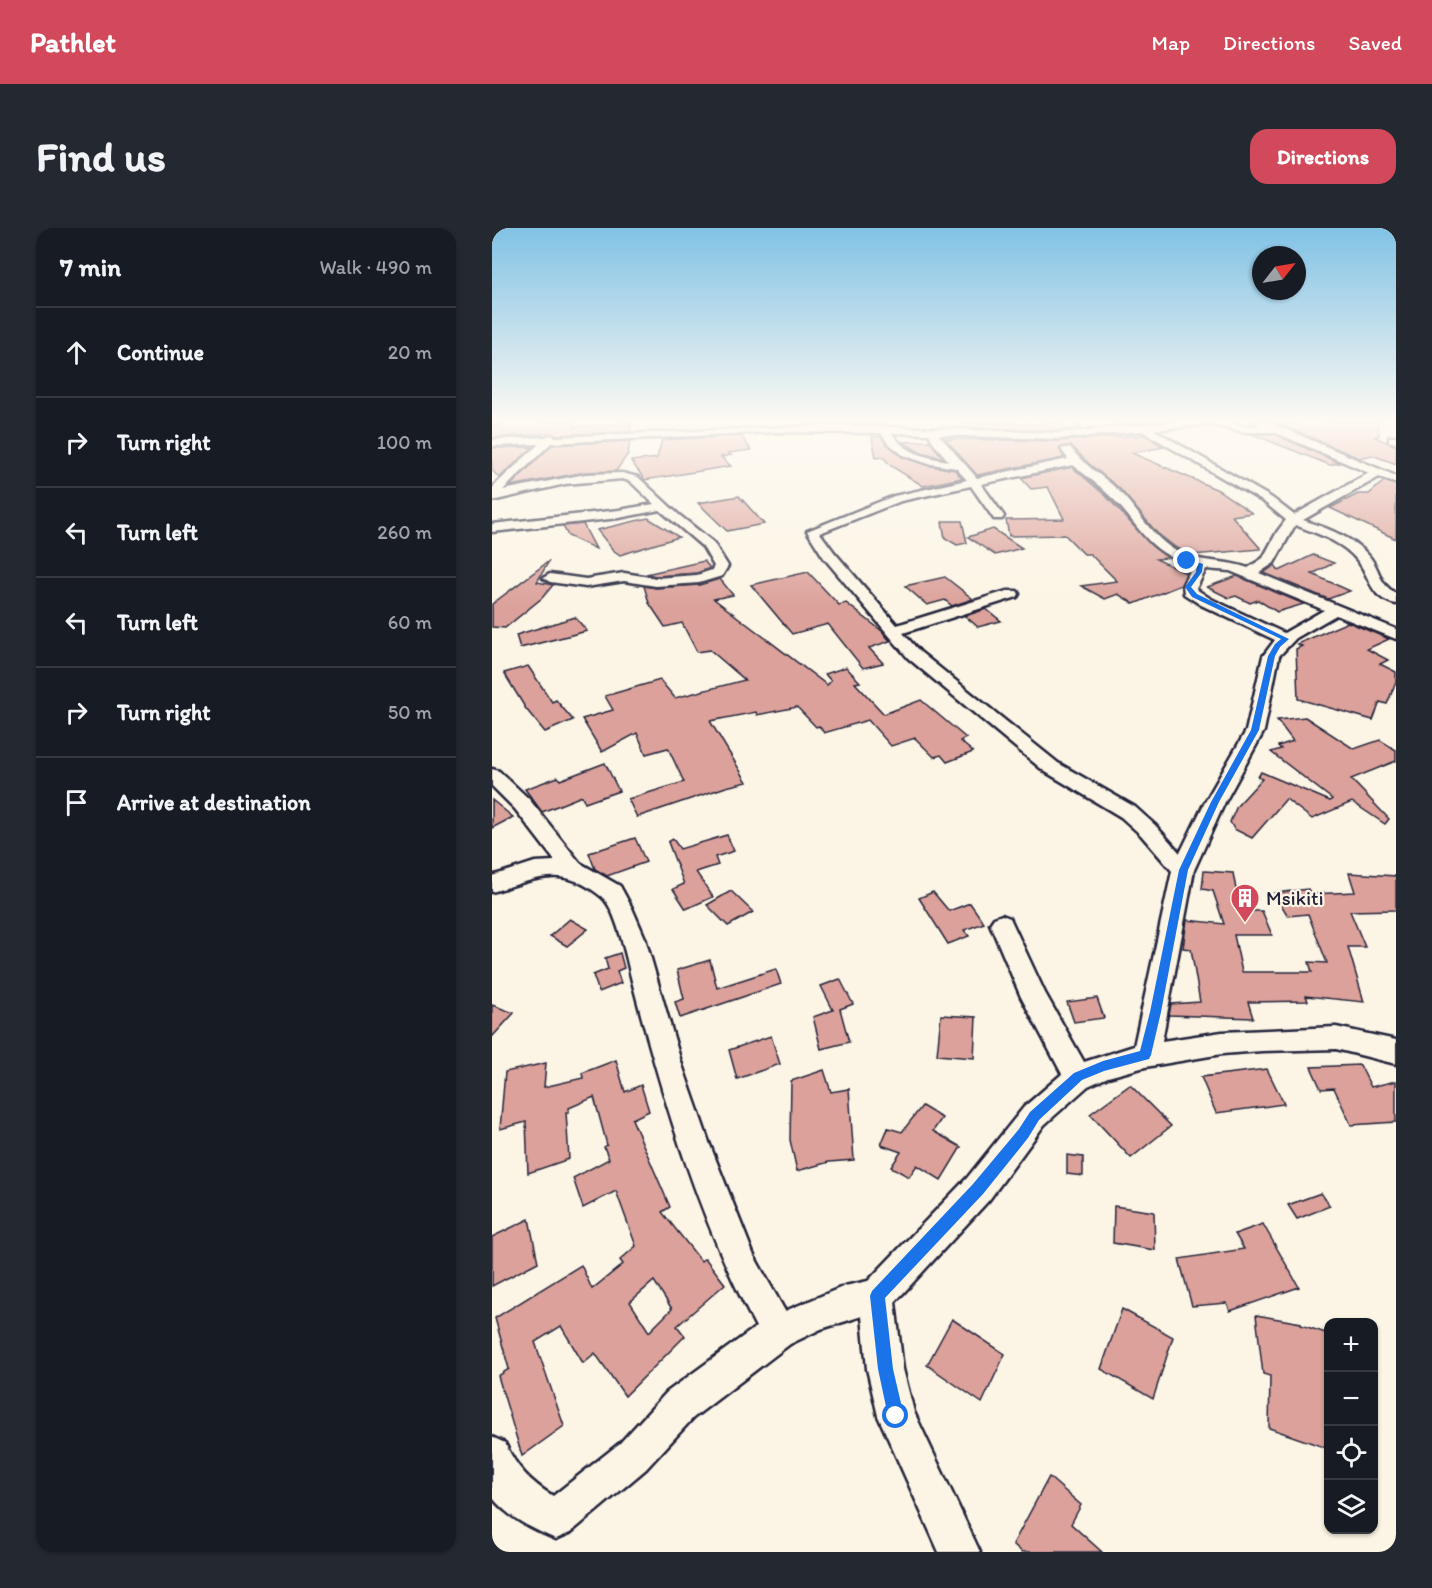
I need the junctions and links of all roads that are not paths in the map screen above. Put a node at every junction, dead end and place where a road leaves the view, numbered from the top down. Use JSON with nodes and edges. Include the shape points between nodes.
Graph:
{"nodes":[{"id":1,"x":497,"y":483,"type":"edge"},
{"id":2,"x":564,"y":483,"type":"edge"},
{"id":3,"x":638,"y":483,"type":"edge"},
{"id":4,"x":964,"y":483,"type":"edge"},
{"id":5,"x":973,"y":483,"type":"edge"},
{"id":6,"x":1102,"y":483,"type":"edge"},
{"id":7,"x":1237,"y":483,"type":"edge"},
{"id":8,"x":1358,"y":483,"type":"edge"},
{"id":9,"x":492,"y":497,"type":"edge"},
{"id":10,"x":663,"y":506,"type":"junction"},
{"id":11,"x":998,"y":516,"type":"dead end"},
{"id":12,"x":1293,"y":520,"type":"junction"},
{"id":13,"x":492,"y":528,"type":"edge"},
{"id":14,"x":1200,"y":564,"type":"junction"},
{"id":15,"x":1250,"y":573,"type":"junction"},
{"id":16,"x":550,"y":578,"type":"dead end"},
{"id":17,"x":1012,"y":594,"type":"dead end"},
{"id":18,"x":1396,"y":600,"type":"edge"},
{"id":19,"x":1334,"y":610,"type":"junction"},
{"id":20,"x":893,"y":631,"type":"junction"},
{"id":21,"x":1396,"y":634,"type":"edge"},
{"id":22,"x":1285,"y":639,"type":"junction"},
{"id":23,"x":492,"y":775,"type":"edge"},
{"id":24,"x":572,"y":868,"type":"junction"},
{"id":25,"x":1183,"y":870,"type":"junction"},
{"id":26,"x":492,"y":884,"type":"edge"},
{"id":27,"x":1002,"y":924,"type":"dead end"},
{"id":28,"x":1396,"y":1053,"type":"edge"},
{"id":29,"x":1145,"y":1055,"type":"junction"},
{"id":30,"x":1078,"y":1077,"type":"junction"},
{"id":31,"x":877,"y":1296,"type":"junction"},
{"id":32,"x":778,"y":1332,"type":"junction"},
{"id":33,"x":492,"y":1456,"type":"edge"},
{"id":34,"x":960,"y":1552,"type":"edge"}],
"edges":[{"from":1,"to":9,"type":"street"},
{"from":2,"to":9,"type":"street"},
{"from":3,"to":10,"type":"street"},
{"from":4,"to":20,"type":"street","via":[[898,498],[813,531]]},
{"from":5,"to":11,"type":"street"},
{"from":6,"to":14,"type":"street","via":[[1152,539],[1178,556]]},
{"from":7,"to":12,"type":"street"},
{"from":8,"to":12,"type":"street"},
{"from":10,"to":13,"type":"street"},
{"from":10,"to":16,"type":"street","via":[[708,545],[721,566],[717,573],[699,579],[656,582],[624,577],[586,583]]},
{"from":12,"to":15,"type":"street","via":[[1269,560]]},
{"from":12,"to":18,"type":"street","via":[[1336,537],[1356,551],[1378,588]]},
{"from":14,"to":15,"type":"street"},
{"from":14,"to":22,"type":"street","via":[[1188,587],[1194,595]]},
{"from":15,"to":19,"type":"street"},
{"from":17,"to":20,"type":"street"},
{"from":19,"to":21,"type":"street"},
{"from":19,"to":22,"type":"street"},
{"from":20,"to":25,"type":"street","via":[[914,655],[1051,767],[1128,812]]},
{"from":22,"to":25,"type":"street","via":[[1271,656],[1255,730]]},
{"from":23,"to":24,"type":"street","via":[[522,804]]},
{"from":24,"to":26,"type":"street","via":[[535,870]]},
{"from":24,"to":32,"type":"street","via":[[612,892],[621,908],[695,1145],[742,1267]]},
{"from":25,"to":29,"type":"street"},
{"from":27,"to":30,"type":"street","via":[[1034,997]]},
{"from":28,"to":29,"type":"street","via":[[1336,1038],[1222,1043]]},
{"from":29,"to":30,"type":"street"},
{"from":30,"to":31,"type":"street","via":[[1034,1116],[978,1189]]},
{"from":31,"to":32,"type":"street","via":[[845,1303]]},
{"from":31,"to":34,"type":"street","via":[[885,1369],[896,1416]]},
{"from":32,"to":33,"type":"street","via":[[680,1405],[633,1456],[556,1519],[518,1497],[496,1469]]}]}
